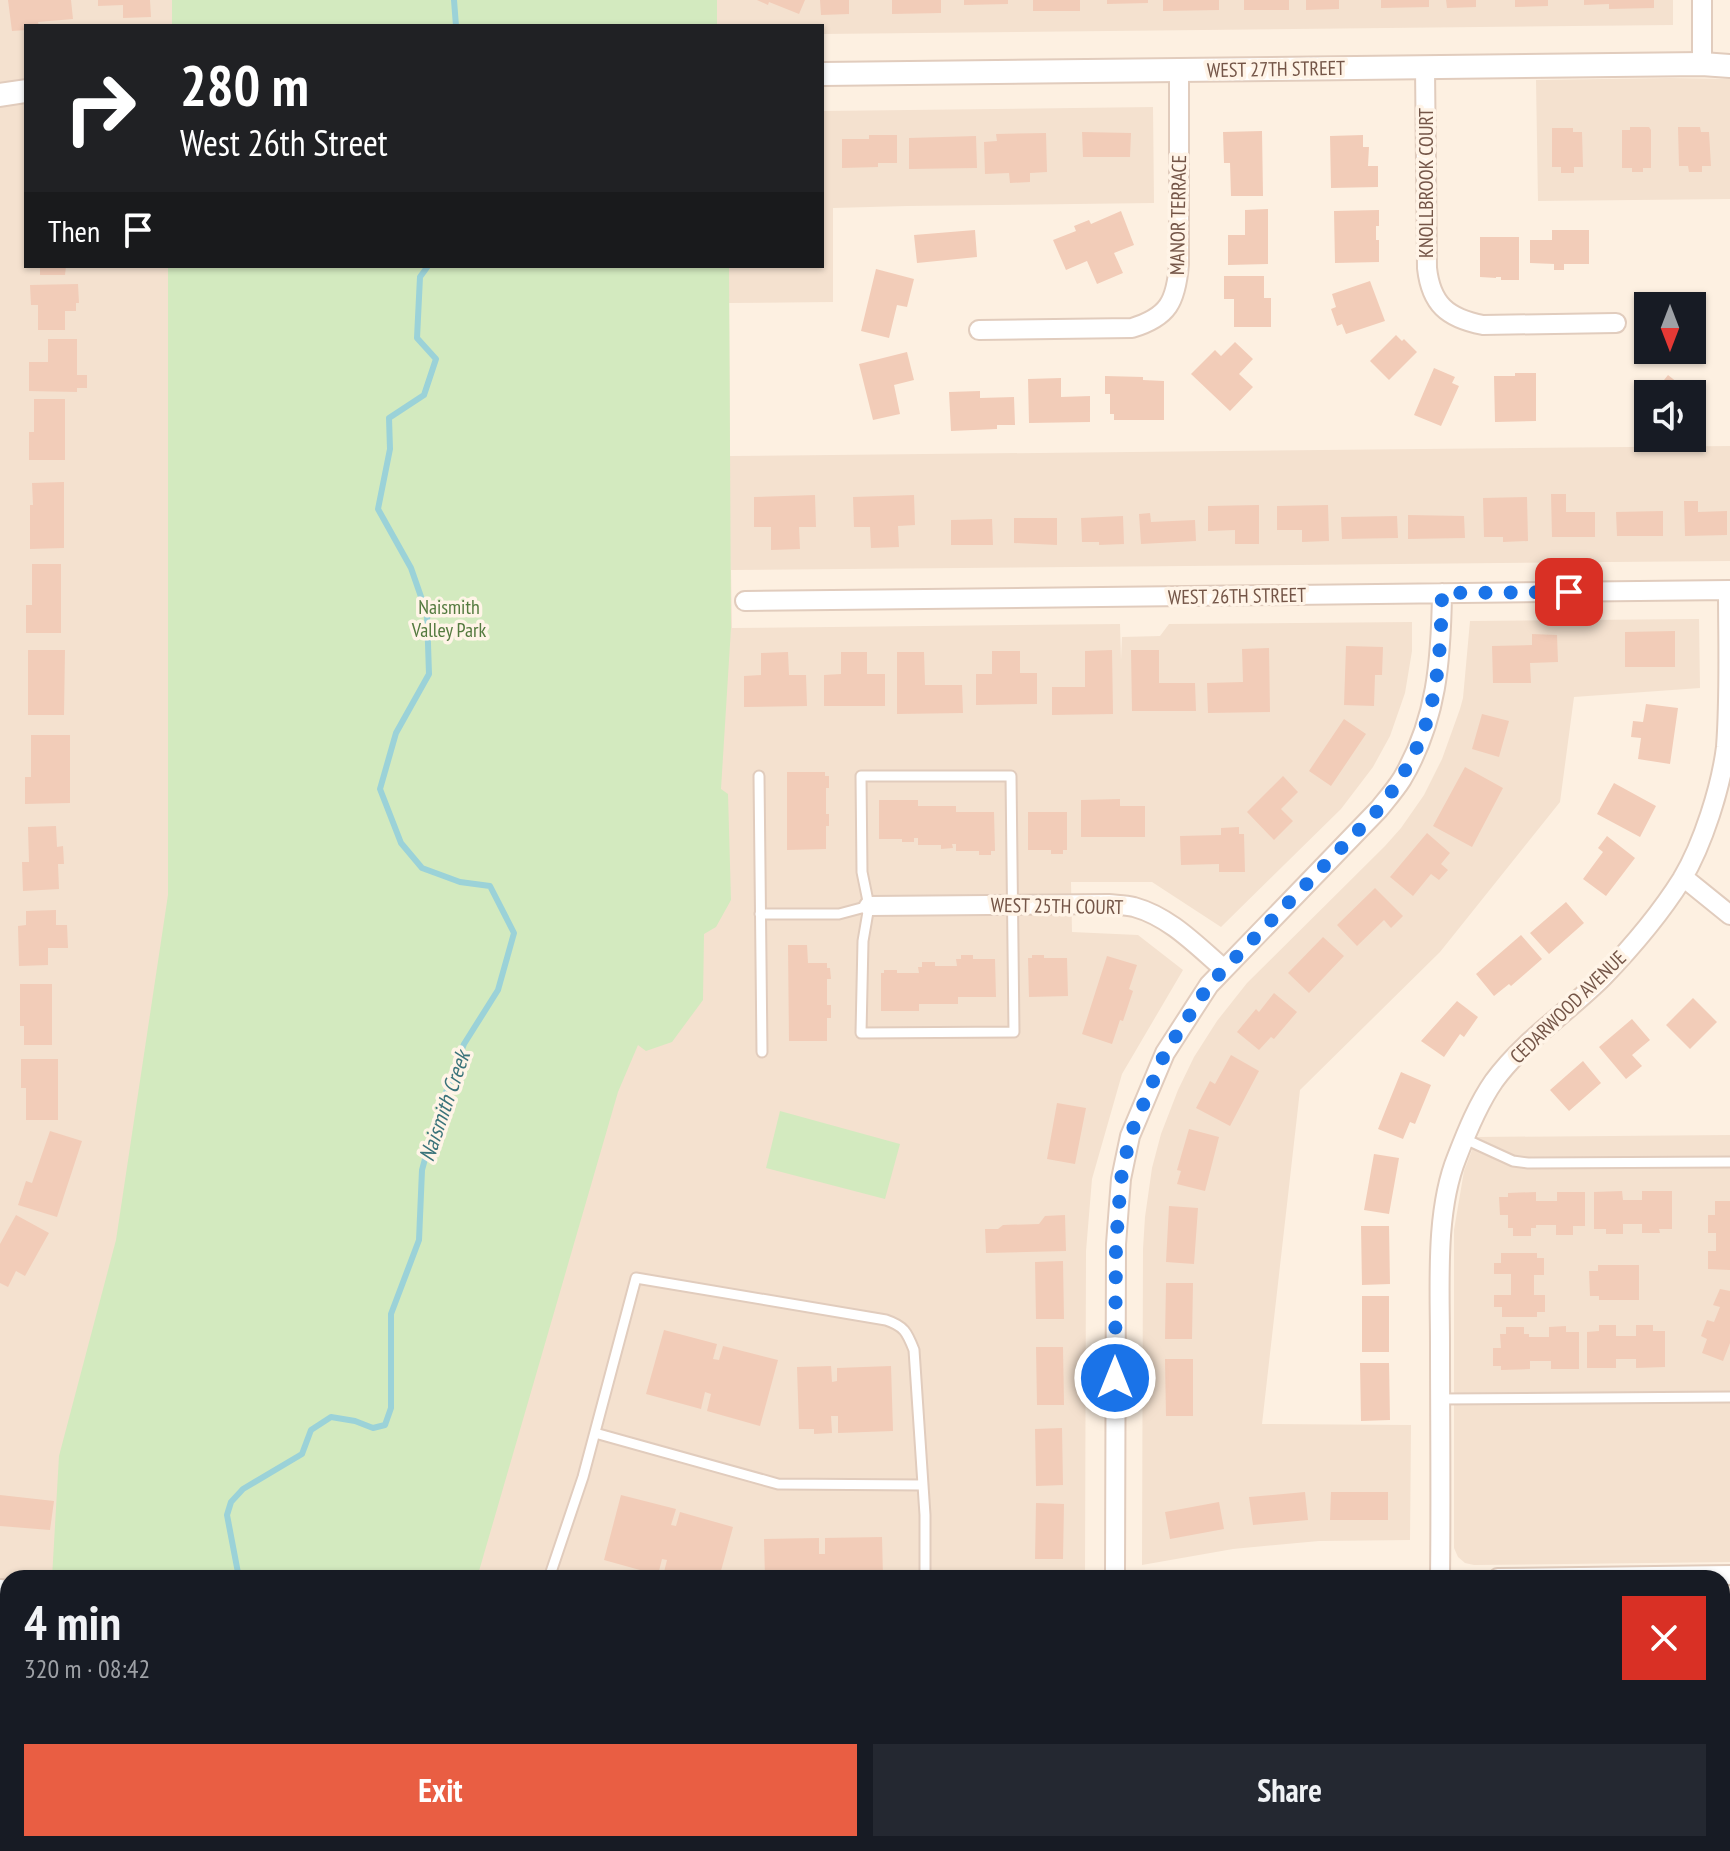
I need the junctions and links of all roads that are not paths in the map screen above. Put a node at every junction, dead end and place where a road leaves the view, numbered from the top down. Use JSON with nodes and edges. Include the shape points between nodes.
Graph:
{"nodes":[{"id":1,"x":1702,"y":0,"type":"edge"},
{"id":2,"x":1702,"y":64,"type":"junction"},
{"id":3,"x":1730,"y":66,"type":"edge"},
{"id":4,"x":1425,"y":67,"type":"junction"},
{"id":5,"x":1179,"y":70,"type":"junction"},
{"id":6,"x":824,"y":74,"type":"edge"},
{"id":7,"x":24,"y":91,"type":"edge"},
{"id":8,"x":0,"y":95,"type":"edge"},
{"id":9,"x":1616,"y":323,"type":"dead end"},
{"id":10,"x":979,"y":330,"type":"dead end"},
{"id":11,"x":1729,"y":590,"type":"edge"},
{"id":12,"x":1442,"y":593,"type":"junction"},
{"id":13,"x":745,"y":601,"type":"dead end"},
{"id":14,"x":759,"y":776,"type":"dead end"},
{"id":15,"x":1683,"y":877,"type":"junction"},
{"id":16,"x":1012,"y":905,"type":"junction"},
{"id":17,"x":869,"y":906,"type":"junction"},
{"id":18,"x":760,"y":914,"type":"junction"},
{"id":19,"x":1730,"y":915,"type":"edge"},
{"id":20,"x":1224,"y":969,"type":"junction"},
{"id":21,"x":762,"y":1052,"type":"dead end"},
{"id":22,"x":1465,"y":1139,"type":"junction"},
{"id":23,"x":1730,"y":1162,"type":"edge"},
{"id":24,"x":1730,"y":1397,"type":"edge"},
{"id":25,"x":1440,"y":1399,"type":"junction"},
{"id":26,"x":595,"y":1433,"type":"junction"},
{"id":27,"x":923,"y":1485,"type":"junction"},
{"id":28,"x":552,"y":1570,"type":"edge"},
{"id":29,"x":925,"y":1570,"type":"edge"},
{"id":30,"x":1115,"y":1570,"type":"edge"},
{"id":31,"x":1440,"y":1570,"type":"edge"}],
"edges":[{"from":1,"to":2,"type":"street"},
{"from":2,"to":3,"type":"street","name":"WEST 27TH STREET"},
{"from":2,"to":4,"type":"street","name":"WEST 27TH STREET"},
{"from":4,"to":5,"type":"street","name":"WEST 27TH STREET"},
{"from":4,"to":9,"type":"street","name":"KNOLLBROOK COURT","via":[[1427,268],[1438,303],[1451,315],[1483,325]]},
{"from":5,"to":6,"type":"street","name":"WEST 27TH STREET"},
{"from":5,"to":10,"type":"street","name":"MANOR TERRACE","via":[[1178,280],[1163,314],[1132,328]]},
{"from":7,"to":8,"type":"street"},
{"from":11,"to":12,"type":"street","name":"WEST 26TH STREET"},
{"from":11,"to":15,"type":"street","name":"CEDARWOOD AVENUE","via":[[1726,748],[1705,827]]},
{"from":12,"to":13,"type":"street","name":"WEST 26TH STREET"},
{"from":12,"to":20,"type":"street","via":[[1438,679],[1430,715],[1401,781]]},
{"from":14,"to":18,"type":"lane"},
{"from":15,"to":19,"type":"street"},
{"from":15,"to":22,"type":"street","name":"CEDARWOOD AVENUE","via":[[1634,943],[1511,1060],[1479,1105]]},
{"from":16,"to":17,"type":"street","name":"WEST 25TH COURT"},
{"from":16,"to":17,"type":"lane","via":[[1014,1032],[861,1033]]},
{"from":16,"to":17,"type":"lane","via":[[1011,776],[861,776],[862,872]]},
{"from":16,"to":20,"type":"street","name":"WEST 25TH COURT","via":[[1133,907],[1178,929]]},
{"from":17,"to":18,"type":"lane","via":[[839,914]]},
{"from":18,"to":21,"type":"lane"},
{"from":20,"to":30,"type":"street","via":[[1165,1053],[1130,1136],[1121,1179],[1116,1244]]},
{"from":22,"to":23,"type":"lane","via":[[1528,1163]]},
{"from":22,"to":25,"type":"street","name":"CEDARWOOD AVENUE","via":[[1442,1221]]},
{"from":24,"to":25,"type":"lane"},
{"from":25,"to":31,"type":"street","name":"CEDARWOOD AVENUE"},
{"from":26,"to":27,"type":"lane","via":[[778,1484]]},
{"from":26,"to":27,"type":"lane","via":[[636,1278],[899,1324],[914,1350]]},
{"from":26,"to":28,"type":"lane"},
{"from":27,"to":29,"type":"lane"}]}
